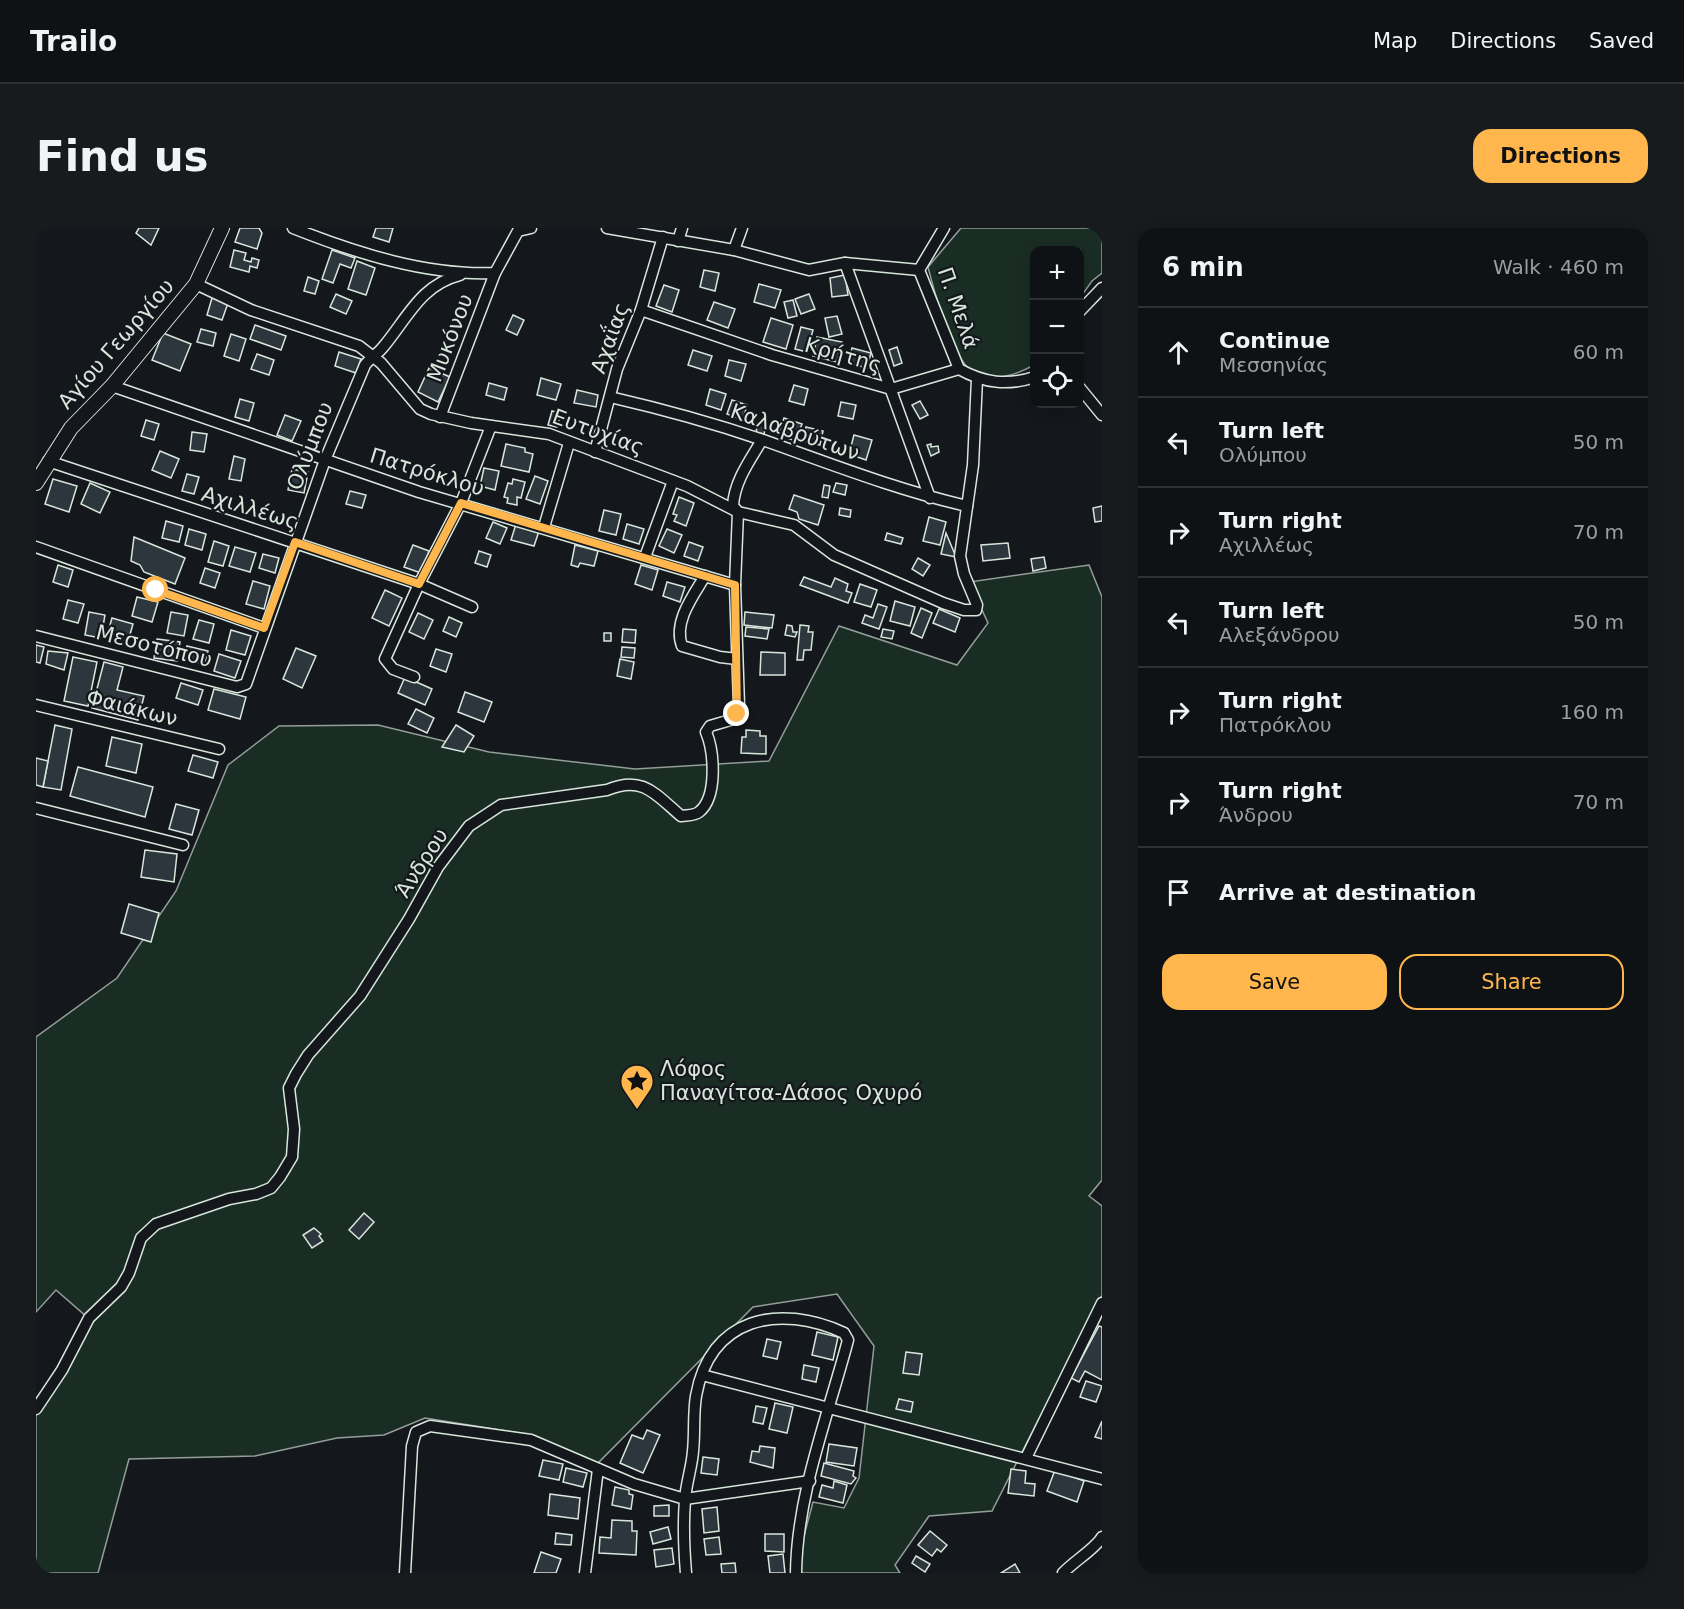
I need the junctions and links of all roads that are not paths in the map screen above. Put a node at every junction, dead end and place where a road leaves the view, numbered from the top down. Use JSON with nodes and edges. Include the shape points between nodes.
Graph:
{"nodes":[{"id":1,"x":222,"y":228,"type":"edge"},
{"id":2,"x":293,"y":228,"type":"edge"},
{"id":3,"x":531,"y":228,"type":"edge"},
{"id":4,"x":607,"y":228,"type":"edge"},
{"id":5,"x":682,"y":228,"type":"edge"},
{"id":6,"x":742,"y":228,"type":"edge"},
{"id":7,"x":944,"y":228,"type":"edge"},
{"id":8,"x":638,"y":231,"type":"edge"},
{"id":9,"x":663,"y":237,"type":"junction"},
{"id":10,"x":678,"y":241,"type":"junction"},
{"id":11,"x":734,"y":250,"type":"junction"},
{"id":12,"x":845,"y":263,"type":"junction"},
{"id":13,"x":919,"y":270,"type":"junction"},
{"id":14,"x":495,"y":273,"type":"junction"},
{"id":15,"x":460,"y":274,"type":"junction"},
{"id":16,"x":196,"y":284,"type":"junction"},
{"id":17,"x":1102,"y":288,"type":"edge"},
{"id":18,"x":1084,"y":307,"type":"edge"},
{"id":19,"x":642,"y":310,"type":"junction"},
{"id":20,"x":372,"y":355,"type":"junction"},
{"id":21,"x":959,"y":369,"type":"junction"},
{"id":22,"x":1030,"y":378,"type":"edge"},
{"id":23,"x":977,"y":379,"type":"junction"},
{"id":24,"x":111,"y":386,"type":"junction"},
{"id":25,"x":891,"y":389,"type":"junction"},
{"id":26,"x":1084,"y":393,"type":"edge"},
{"id":27,"x":610,"y":397,"type":"junction"},
{"id":28,"x":1102,"y":415,"type":"edge"},
{"id":29,"x":440,"y":417,"type":"junction"},
{"id":30,"x":491,"y":426,"type":"junction"},
{"id":31,"x":762,"y":440,"type":"junction"},
{"id":32,"x":569,"y":443,"type":"junction"},
{"id":33,"x":595,"y":452,"type":"junction"},
{"id":34,"x":325,"y":460,"type":"junction"},
{"id":35,"x":48,"y":461,"type":"junction"},
{"id":36,"x":673,"y":481,"type":"junction"},
{"id":37,"x":36,"y":483,"type":"edge"},
{"id":38,"x":930,"y":498,"type":"junction"},
{"id":39,"x":461,"y":503,"type":"junction"},
{"id":40,"x":968,"y":506,"type":"junction"},
{"id":41,"x":738,"y":512,"type":"junction"},
{"id":42,"x":544,"y":527,"type":"junction"},
{"id":43,"x":295,"y":542,"type":"junction"},
{"id":44,"x":36,"y":547,"type":"edge"},
{"id":45,"x":645,"y":557,"type":"junction"},
{"id":46,"x":705,"y":576,"type":"junction"},
{"id":47,"x":419,"y":584,"type":"junction"},
{"id":48,"x":735,"y":585,"type":"junction"},
{"id":49,"x":472,"y":607,"type":"dead end"},
{"id":50,"x":264,"y":628,"type":"junction"},
{"id":51,"x":36,"y":636,"type":"edge"},
{"id":52,"x":737,"y":659,"type":"junction"},
{"id":53,"x":252,"y":670,"type":"joint"},
{"id":54,"x":414,"y":677,"type":"dead end"},
{"id":55,"x":36,"y":705,"type":"edge"},
{"id":56,"x":219,"y":749,"type":"dead end"},
{"id":57,"x":36,"y":808,"type":"edge"},
{"id":58,"x":183,"y":844,"type":"dead end"},
{"id":59,"x":1102,"y":1303,"type":"edge"},
{"id":60,"x":702,"y":1375,"type":"junction"},
{"id":61,"x":36,"y":1409,"type":"edge"},
{"id":62,"x":827,"y":1410,"type":"junction"},
{"id":63,"x":1026,"y":1458,"type":"junction"},
{"id":64,"x":598,"y":1469,"type":"junction"},
{"id":65,"x":1102,"y":1479,"type":"edge"},
{"id":66,"x":810,"y":1481,"type":"junction"},
{"id":67,"x":685,"y":1499,"type":"junction"},
{"id":68,"x":1101,"y":1542,"type":"edge"},
{"id":69,"x":405,"y":1573,"type":"edge"},
{"id":70,"x":585,"y":1573,"type":"edge"},
{"id":71,"x":686,"y":1573,"type":"edge"},
{"id":72,"x":796,"y":1573,"type":"edge"},
{"id":73,"x":1063,"y":1573,"type":"edge"}],
"edges":[{"from":1,"to":16,"type":"street","name":"Αγίου Γεωργίου"},
{"from":2,"to":15,"type":"street","via":[[382,257]]},
{"from":3,"to":14,"type":"street","name":"Μυκόνου","via":[[518,231]]},
{"from":4,"to":8,"type":"street"},
{"from":5,"to":10,"type":"street"},
{"from":6,"to":11,"type":"street"},
{"from":7,"to":13,"type":"street","name":"Π. Μελά"},
{"from":8,"to":9,"type":"street"},
{"from":9,"to":10,"type":"street"},
{"from":9,"to":19,"type":"street","name":"Αχαΐας"},
{"from":10,"to":11,"type":"street"},
{"from":11,"to":12,"type":"street","via":[[808,270]]},
{"from":12,"to":13,"type":"street"},
{"from":12,"to":25,"type":"street"},
{"from":13,"to":21,"type":"street","name":"Π. Μελά"},
{"from":14,"to":15,"type":"street"},
{"from":14,"to":29,"type":"street","name":"Μυκόνου"},
{"from":15,"to":20,"type":"street","name":"Ολύμπου","via":[[436,283],[386,344]]},
{"from":16,"to":20,"type":"street","name":"Ευτυχίας","via":[[251,310],[359,346]]},
{"from":16,"to":24,"type":"street","name":"Αγίου Γεωργίου"},
{"from":17,"to":18,"type":"street"},
{"from":19,"to":25,"type":"street","name":"Κρήτης","via":[[772,355]]},
{"from":19,"to":27,"type":"street","name":"Αχαΐας","via":[[620,361]]},
{"from":20,"to":29,"type":"street","name":"Ευτυχίας","via":[[420,409]]},
{"from":20,"to":34,"type":"street","name":"Ολύμπου","via":[[344,410]]},
{"from":21,"to":23,"type":"street"},
{"from":21,"to":25,"type":"street","name":"Κρήτης"},
{"from":22,"to":23,"type":"street","via":[[1018,382]]},
{"from":23,"to":40,"type":"street"},
{"from":24,"to":34,"type":"street","name":"Πατρόκλου"},
{"from":24,"to":35,"type":"street","name":"Αγίου Γεωργίου","via":[[71,428]]},
{"from":25,"to":38,"type":"street"},
{"from":26,"to":28,"type":"street"},
{"from":27,"to":31,"type":"street","name":"Καλαβρύτων"},
{"from":27,"to":33,"type":"street","name":"Αχαΐας"},
{"from":29,"to":30,"type":"street","name":"Ευτυχίας"},
{"from":30,"to":32,"type":"street","name":"Ευτυχίας","via":[[537,430]]},
{"from":30,"to":39,"type":"street"},
{"from":31,"to":38,"type":"street","name":"Καλαβρύτων"},
{"from":31,"to":41,"type":"street","name":"Άνδρου","via":[[735,491],[733,506]]},
{"from":32,"to":33,"type":"street","name":"Ευτυχίας"},
{"from":32,"to":42,"type":"street"},
{"from":33,"to":36,"type":"street","name":"Ευτυχίας"},
{"from":34,"to":39,"type":"street","name":"Πατρόκλου"},
{"from":34,"to":43,"type":"street","name":"Ολύμπου"},
{"from":35,"to":37,"type":"street","name":"Αγίου Γεωργίου"},
{"from":35,"to":43,"type":"street","name":"Αχιλλέως"},
{"from":36,"to":41,"type":"street","name":"Ευτυχίας"},
{"from":36,"to":45,"type":"street"},
{"from":38,"to":40,"type":"street","name":"Καλαβρύτων"},
{"from":39,"to":42,"type":"street","name":"Πατρόκλου"},
{"from":39,"to":47,"type":"street"},
{"from":40,"to":41,"type":"street","name":"Ευτυχίας","via":[[960,556],[977,605],[975,611],[944,603],[834,555],[794,525]]},
{"from":41,"to":48,"type":"street","name":"Άνδρου"},
{"from":42,"to":45,"type":"street","name":"Πατρόκλου"},
{"from":43,"to":47,"type":"street","name":"Αχιλλέως"},
{"from":43,"to":50,"type":"street","name":"Ολύμπου"},
{"from":44,"to":50,"type":"street"},
{"from":45,"to":46,"type":"street","name":"Πατρόκλου"},
{"from":46,"to":48,"type":"street","name":"Πατρόκλου"},
{"from":46,"to":52,"type":"street","via":[[681,622],[682,646]]},
{"from":47,"to":49,"type":"street","name":"Αχιλλέως"},
{"from":47,"to":54,"type":"street","via":[[385,659],[393,669]]},
{"from":48,"to":52,"type":"street","name":"Άνδρου"},
{"from":50,"to":53,"type":"street","name":"Ολύμπου"},
{"from":51,"to":53,"type":"street","name":"Μεσοτόπου","via":[[237,687],[246,684]]},
{"from":52,"to":61,"type":"street","name":"Άνδρου","via":[[737,714],[728,722],[707,729],[714,767],[707,799],[698,812],[681,816],[649,787],[623,784],[607,790],[501,805],[470,826],[438,867],[360,996],[308,1054],[296,1074],[289,1088],[294,1129],[292,1157],[280,1177],[271,1188],[229,1199],[145,1231],[129,1274],[121,1287],[88,1317],[62,1370]]},
{"from":55,"to":56,"type":"street","name":"Φαιάκων"},
{"from":57,"to":58,"type":"street"},
{"from":59,"to":63,"type":"street"},
{"from":60,"to":62,"type":"street"},
{"from":60,"to":62,"type":"street","via":[[725,1338],[745,1323],[775,1318],[836,1329],[844,1332],[848,1340]]},
{"from":60,"to":67,"type":"street","via":[[696,1395],[693,1452]]},
{"from":62,"to":63,"type":"street"},
{"from":62,"to":66,"type":"street"},
{"from":63,"to":65,"type":"street"},
{"from":64,"to":67,"type":"street"},
{"from":64,"to":69,"type":"street","via":[[532,1440],[439,1426],[421,1428],[413,1438]]},
{"from":64,"to":70,"type":"street"},
{"from":66,"to":67,"type":"street"},
{"from":66,"to":72,"type":"street"},
{"from":67,"to":71,"type":"street"},
{"from":68,"to":73,"type":"street","via":[[1079,1556]]}]}
